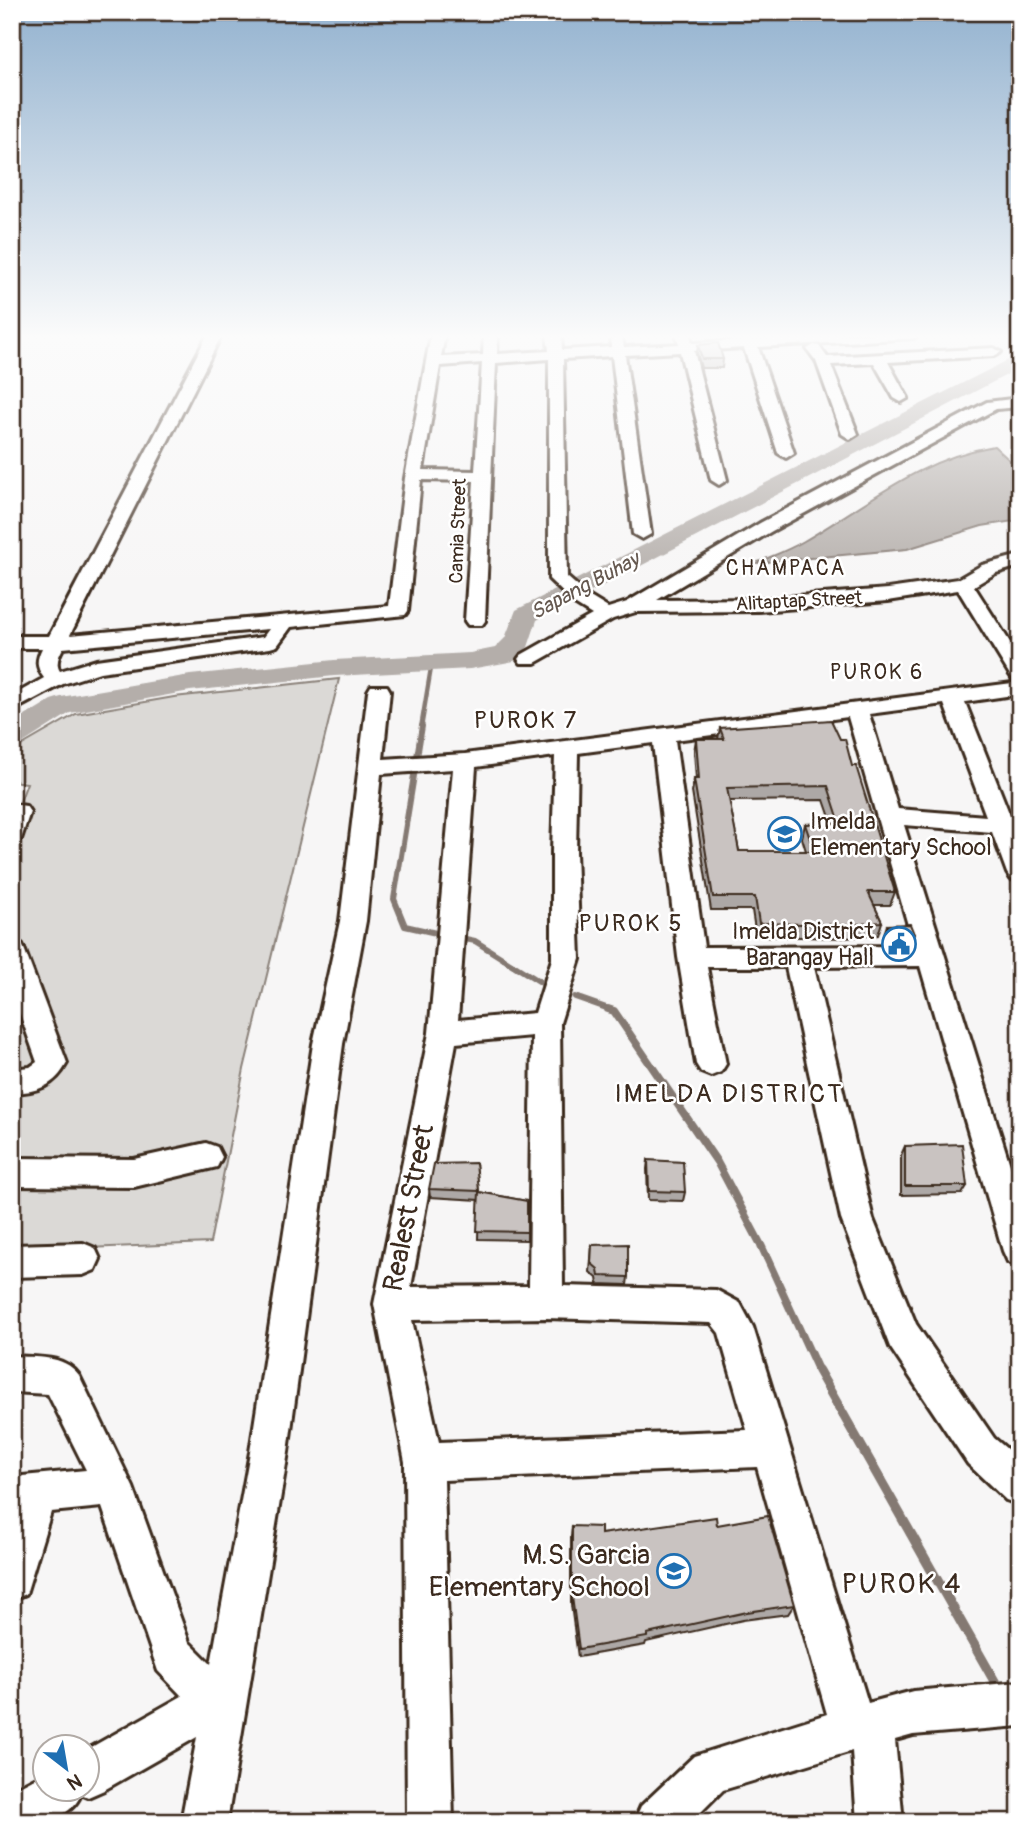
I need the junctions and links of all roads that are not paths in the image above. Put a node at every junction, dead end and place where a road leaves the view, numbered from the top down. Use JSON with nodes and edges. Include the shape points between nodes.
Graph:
{"nodes":[{"id":1,"x":171,"y":420,"type":"edge"},
{"id":2,"x":423,"y":420,"type":"edge"},
{"id":3,"x":485,"y":420,"type":"edge"},
{"id":4,"x":556,"y":420,"type":"edge"},
{"id":5,"x":628,"y":420,"type":"edge"},
{"id":6,"x":704,"y":420,"type":"edge"},
{"id":7,"x":778,"y":420,"type":"edge"},
{"id":8,"x":844,"y":420,"type":"edge"},
{"id":9,"x":965,"y":420,"type":"edge"},
{"id":10,"x":850,"y":434,"type":"dead end"},
{"id":11,"x":786,"y":453,"type":"dead end"},
{"id":12,"x":414,"y":475,"type":"junction"},
{"id":13,"x":481,"y":475,"type":"junction"},
{"id":14,"x":719,"y":480,"type":"dead end"},
{"id":15,"x":642,"y":534,"type":"dead end"},
{"id":16,"x":1020,"y":560,"type":"edge"},
{"id":17,"x":963,"y":584,"type":"junction"},
{"id":18,"x":583,"y":601,"type":"joint"},
{"id":19,"x":634,"y":606,"type":"junction"},
{"id":20,"x":606,"y":615,"type":"junction"},
{"id":21,"x":475,"y":621,"type":"dead end"},
{"id":22,"x":284,"y":622,"type":"junction"},
{"id":23,"x":12,"y":642,"type":"edge"},
{"id":24,"x":57,"y":642,"type":"junction"},
{"id":25,"x":527,"y":659,"type":"dead end"},
{"id":26,"x":1020,"y":675,"type":"edge"},
{"id":27,"x":56,"y":680,"type":"junction"},
{"id":28,"x":1020,"y":688,"type":"edge"},
{"id":29,"x":379,"y":691,"type":"dead end"},
{"id":30,"x":953,"y":699,"type":"junction"},
{"id":31,"x":12,"y":705,"type":"edge"},
{"id":32,"x":857,"y":711,"type":"junction"},
{"id":33,"x":663,"y":734,"type":"junction"},
{"id":34,"x":567,"y":748,"type":"junction"},
{"id":35,"x":466,"y":761,"type":"junction"},
{"id":36,"x":396,"y":765,"type":"junction"},
{"id":37,"x":12,"y":812,"type":"edge"},
{"id":38,"x":889,"y":816,"type":"junction"},
{"id":39,"x":1010,"y":826,"type":"edge"},
{"id":40,"x":12,"y":833,"type":"edge"},
{"id":41,"x":1020,"y":873,"type":"edge"},
{"id":42,"x":12,"y":951,"type":"edge"},
{"id":43,"x":931,"y":956,"type":"junction"},
{"id":44,"x":692,"y":957,"type":"junction"},
{"id":45,"x":798,"y":958,"type":"junction"},
{"id":46,"x":22,"y":1002,"type":"edge"},
{"id":47,"x":546,"y":1023,"type":"junction"},
{"id":48,"x":443,"y":1032,"type":"junction"},
{"id":49,"x":711,"y":1064,"type":"dead end"},
{"id":50,"x":12,"y":1081,"type":"edge"},
{"id":51,"x":206,"y":1157,"type":"dead end"},
{"id":52,"x":12,"y":1172,"type":"edge"},
{"id":53,"x":1020,"y":1251,"type":"edge"},
{"id":54,"x":83,"y":1259,"type":"dead end"},
{"id":55,"x":12,"y":1261,"type":"edge"},
{"id":56,"x":546,"y":1302,"type":"junction"},
{"id":57,"x":391,"y":1304,"type":"junction"},
{"id":58,"x":12,"y":1374,"type":"edge"},
{"id":59,"x":770,"y":1448,"type":"junction"},
{"id":60,"x":424,"y":1462,"type":"junction"},
{"id":61,"x":1020,"y":1486,"type":"edge"},
{"id":62,"x":114,"y":1487,"type":"junction"},
{"id":63,"x":24,"y":1496,"type":"edge"},
{"id":64,"x":12,"y":1580,"type":"edge"},
{"id":65,"x":1020,"y":1704,"type":"edge"},
{"id":66,"x":220,"y":1706,"type":"junction"},
{"id":67,"x":863,"y":1726,"type":"junction"},
{"id":68,"x":102,"y":1767,"type":"edge"},
{"id":69,"x":658,"y":1821,"type":"edge"},
{"id":70,"x":204,"y":1822,"type":"edge"},
{"id":71,"x":430,"y":1822,"type":"edge"},
{"id":72,"x":880,"y":1822,"type":"edge"}],
"edges":[{"from":1,"to":24,"type":"street"},
{"from":2,"to":12,"type":"street"},
{"from":3,"to":13,"type":"street","name":"Camia Street"},
{"from":4,"to":18,"type":"street","via":[[558,579]]},
{"from":5,"to":15,"type":"street"},
{"from":6,"to":14,"type":"street"},
{"from":7,"to":11,"type":"street"},
{"from":8,"to":10,"type":"street"},
{"from":9,"to":19,"type":"street","name":"Alitaptap Street","via":[[772,523]]},
{"from":12,"to":13,"type":"street"},
{"from":12,"to":22,"type":"street","via":[[398,611]]},
{"from":13,"to":21,"type":"street","name":"Camia Street"},
{"from":16,"to":17,"type":"street","name":"Alitaptap Street","via":[[989,569]]},
{"from":17,"to":19,"type":"street","name":"Alitaptap Street","via":[[758,605]]},
{"from":17,"to":26,"type":"street"},
{"from":18,"to":20,"type":"street"},
{"from":19,"to":20,"type":"street","name":"Alitaptap Street"},
{"from":20,"to":25,"type":"street","name":"Alitaptap Street"},
{"from":22,"to":24,"type":"street"},
{"from":22,"to":27,"type":"street","via":[[270,642],[96,666]]},
{"from":23,"to":24,"type":"street"},
{"from":24,"to":27,"type":"street","via":[[48,657],[48,670]]},
{"from":27,"to":31,"type":"street"},
{"from":28,"to":30,"type":"street"},
{"from":29,"to":36,"type":"street"},
{"from":30,"to":32,"type":"street"},
{"from":30,"to":39,"type":"street"},
{"from":32,"to":33,"type":"street"},
{"from":32,"to":38,"type":"street"},
{"from":33,"to":34,"type":"street"},
{"from":33,"to":44,"type":"street"},
{"from":34,"to":35,"type":"street"},
{"from":34,"to":47,"type":"street","via":[[566,959]]},
{"from":35,"to":36,"type":"street"},
{"from":35,"to":48,"type":"street","name":"Realest Street"},
{"from":36,"to":66,"type":"street","via":[[353,921],[328,1044],[270,1452]]},
{"from":37,"to":40,"type":"street","via":[[18,812]]},
{"from":38,"to":39,"type":"street"},
{"from":38,"to":43,"type":"street"},
{"from":39,"to":41,"type":"street"},
{"from":42,"to":46,"type":"street"},
{"from":43,"to":45,"type":"street"},
{"from":43,"to":53,"type":"street"},
{"from":44,"to":45,"type":"street"},
{"from":44,"to":49,"type":"street"},
{"from":45,"to":61,"type":"street","via":[[857,1219],[903,1335],[981,1451]]},
{"from":46,"to":50,"type":"street","via":[[52,1063],[48,1073],[34,1080]]},
{"from":47,"to":48,"type":"street"},
{"from":47,"to":56,"type":"street"},
{"from":48,"to":57,"type":"street","name":"Realest Street"},
{"from":51,"to":52,"type":"street","via":[[134,1173]]},
{"from":54,"to":55,"type":"street"},
{"from":56,"to":57,"type":"street"},
{"from":56,"to":59,"type":"street","via":[[716,1307],[736,1327]]},
{"from":57,"to":60,"type":"street","name":"Realest Street"},
{"from":58,"to":62,"type":"street","via":[[58,1377]]},
{"from":59,"to":60,"type":"street"},
{"from":59,"to":67,"type":"street"},
{"from":60,"to":71,"type":"street","name":"Realest Street"},
{"from":62,"to":63,"type":"street"},
{"from":62,"to":66,"type":"street","via":[[173,1656]]},
{"from":63,"to":64,"type":"street"},
{"from":65,"to":67,"type":"street","via":[[913,1713]]},
{"from":66,"to":68,"type":"street"},
{"from":66,"to":70,"type":"street"},
{"from":67,"to":69,"type":"street","via":[[710,1772]]},
{"from":67,"to":72,"type":"street"}]}
